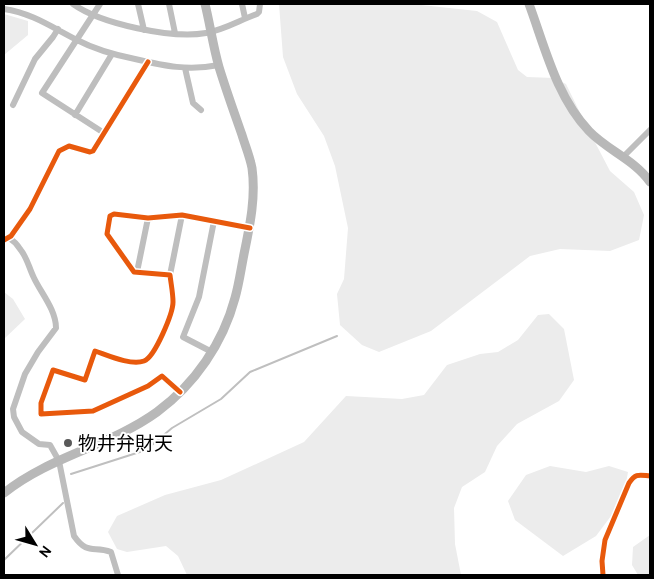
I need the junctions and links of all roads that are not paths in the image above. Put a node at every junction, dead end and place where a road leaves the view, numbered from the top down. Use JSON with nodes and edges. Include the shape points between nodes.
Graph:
{"nodes":[{"id":1,"x":73,"y":4,"type":"edge"},
{"id":2,"x":100,"y":4,"type":"edge"},
{"id":3,"x":138,"y":4,"type":"edge"},
{"id":4,"x":169,"y":4,"type":"edge"},
{"id":5,"x":205,"y":4,"type":"edge"},
{"id":6,"x":242,"y":4,"type":"edge"},
{"id":7,"x":260,"y":4,"type":"edge"},
{"id":8,"x":529,"y":4,"type":"edge"},
{"id":9,"x":15,"y":7,"type":"edge"},
{"id":10,"x":4,"y":9,"type":"edge"},
{"id":11,"x":92,"y":15,"type":"junction"},
{"id":12,"x":245,"y":18,"type":"junction"},
{"id":13,"x":58,"y":29,"type":"junction"},
{"id":14,"x":144,"y":30,"type":"junction"},
{"id":15,"x":212,"y":32,"type":"junction"},
{"id":16,"x":175,"y":33,"type":"junction"},
{"id":17,"x":76,"y":40,"type":"junction"},
{"id":18,"x":112,"y":54,"type":"junction"},
{"id":19,"x":148,"y":62,"type":"junction"},
{"id":20,"x":219,"y":65,"type":"junction"},
{"id":21,"x":185,"y":68,"type":"junction"},
{"id":22,"x":13,"y":105,"type":"dead end"},
{"id":23,"x":201,"y":110,"type":"dead end"},
{"id":24,"x":75,"y":115,"type":"junction"},
{"id":25,"x":650,"y":130,"type":"edge"},
{"id":26,"x":104,"y":133,"type":"junction"},
{"id":27,"x":623,"y":157,"type":"junction"},
{"id":28,"x":650,"y":182,"type":"edge"},
{"id":29,"x":182,"y":215,"type":"junction"},
{"id":30,"x":148,"y":218,"type":"junction"},
{"id":31,"x":214,"y":221,"type":"junction"},
{"id":32,"x":250,"y":228,"type":"junction"},
{"id":33,"x":6,"y":239,"type":"edge"},
{"id":34,"x":137,"y":272,"type":"junction"},
{"id":35,"x":170,"y":275,"type":"junction"},
{"id":36,"x":212,"y":352,"type":"junction"},
{"id":37,"x":180,"y":392,"type":"junction"},
{"id":38,"x":59,"y":461,"type":"junction"},
{"id":39,"x":650,"y":476,"type":"edge"},
{"id":40,"x":4,"y":493,"type":"edge"},
{"id":41,"x":118,"y":575,"type":"edge"},
{"id":42,"x":603,"y":575,"type":"edge"}],
"edges":[{"from":1,"to":11,"type":"street"},
{"from":2,"to":11,"type":"street"},
{"from":3,"to":14,"type":"street"},
{"from":4,"to":16,"type":"street"},
{"from":5,"to":15,"type":"street"},
{"from":6,"to":12,"type":"street"},
{"from":7,"to":12,"type":"street","via":[[259,12]]},
{"from":8,"to":27,"type":"street","via":[[556,80],[569,105],[590,133]]},
{"from":9,"to":10,"type":"street"},
{"from":9,"to":13,"type":"street"},
{"from":11,"to":14,"type":"street"},
{"from":11,"to":17,"type":"street"},
{"from":12,"to":15,"type":"street"},
{"from":13,"to":17,"type":"street"},
{"from":13,"to":22,"type":"street","via":[[35,59]]},
{"from":14,"to":16,"type":"street"},
{"from":15,"to":16,"type":"street"},
{"from":15,"to":20,"type":"street"},
{"from":17,"to":18,"type":"street"},
{"from":17,"to":24,"type":"street","via":[[42,93]]},
{"from":18,"to":19,"type":"street"},
{"from":18,"to":24,"type":"street"},
{"from":19,"to":21,"type":"street"},
{"from":19,"to":26,"type":"street"},
{"from":20,"to":21,"type":"street"},
{"from":20,"to":32,"type":"street","via":[[251,165],[254,185]]},
{"from":21,"to":23,"type":"street","via":[[193,103]]},
{"from":24,"to":26,"type":"street"},
{"from":25,"to":27,"type":"street"},
{"from":26,"to":33,"type":"street","via":[[93,151],[69,146],[59,151],[30,210]]},
{"from":27,"to":28,"type":"street"},
{"from":29,"to":30,"type":"street"},
{"from":29,"to":31,"type":"street"},
{"from":29,"to":35,"type":"street"},
{"from":30,"to":34,"type":"street"},
{"from":30,"to":34,"type":"street","via":[[110,216],[107,234]]},
{"from":31,"to":32,"type":"street"},
{"from":31,"to":36,"type":"street","via":[[199,297],[183,337]]},
{"from":32,"to":36,"type":"street","via":[[235,298]]},
{"from":33,"to":38,"type":"street","via":[[16,242],[22,251],[56,324],[25,374],[13,409],[14,417],[22,432],[39,444],[50,445]]},
{"from":34,"to":35,"type":"street"},
{"from":35,"to":37,"type":"street","via":[[174,304],[150,356],[144,361],[125,361],[95,351],[85,380],[53,370],[41,403],[41,414],[93,410],[148,386],[162,376]]},
{"from":36,"to":37,"type":"street"},
{"from":37,"to":38,"type":"street","via":[[158,412],[138,424]]},
{"from":38,"to":40,"type":"street"},
{"from":38,"to":41,"type":"street","via":[[74,536],[86,548],[111,552]]},
{"from":39,"to":42,"type":"street","via":[[636,475],[629,483],[605,540]]}]}
